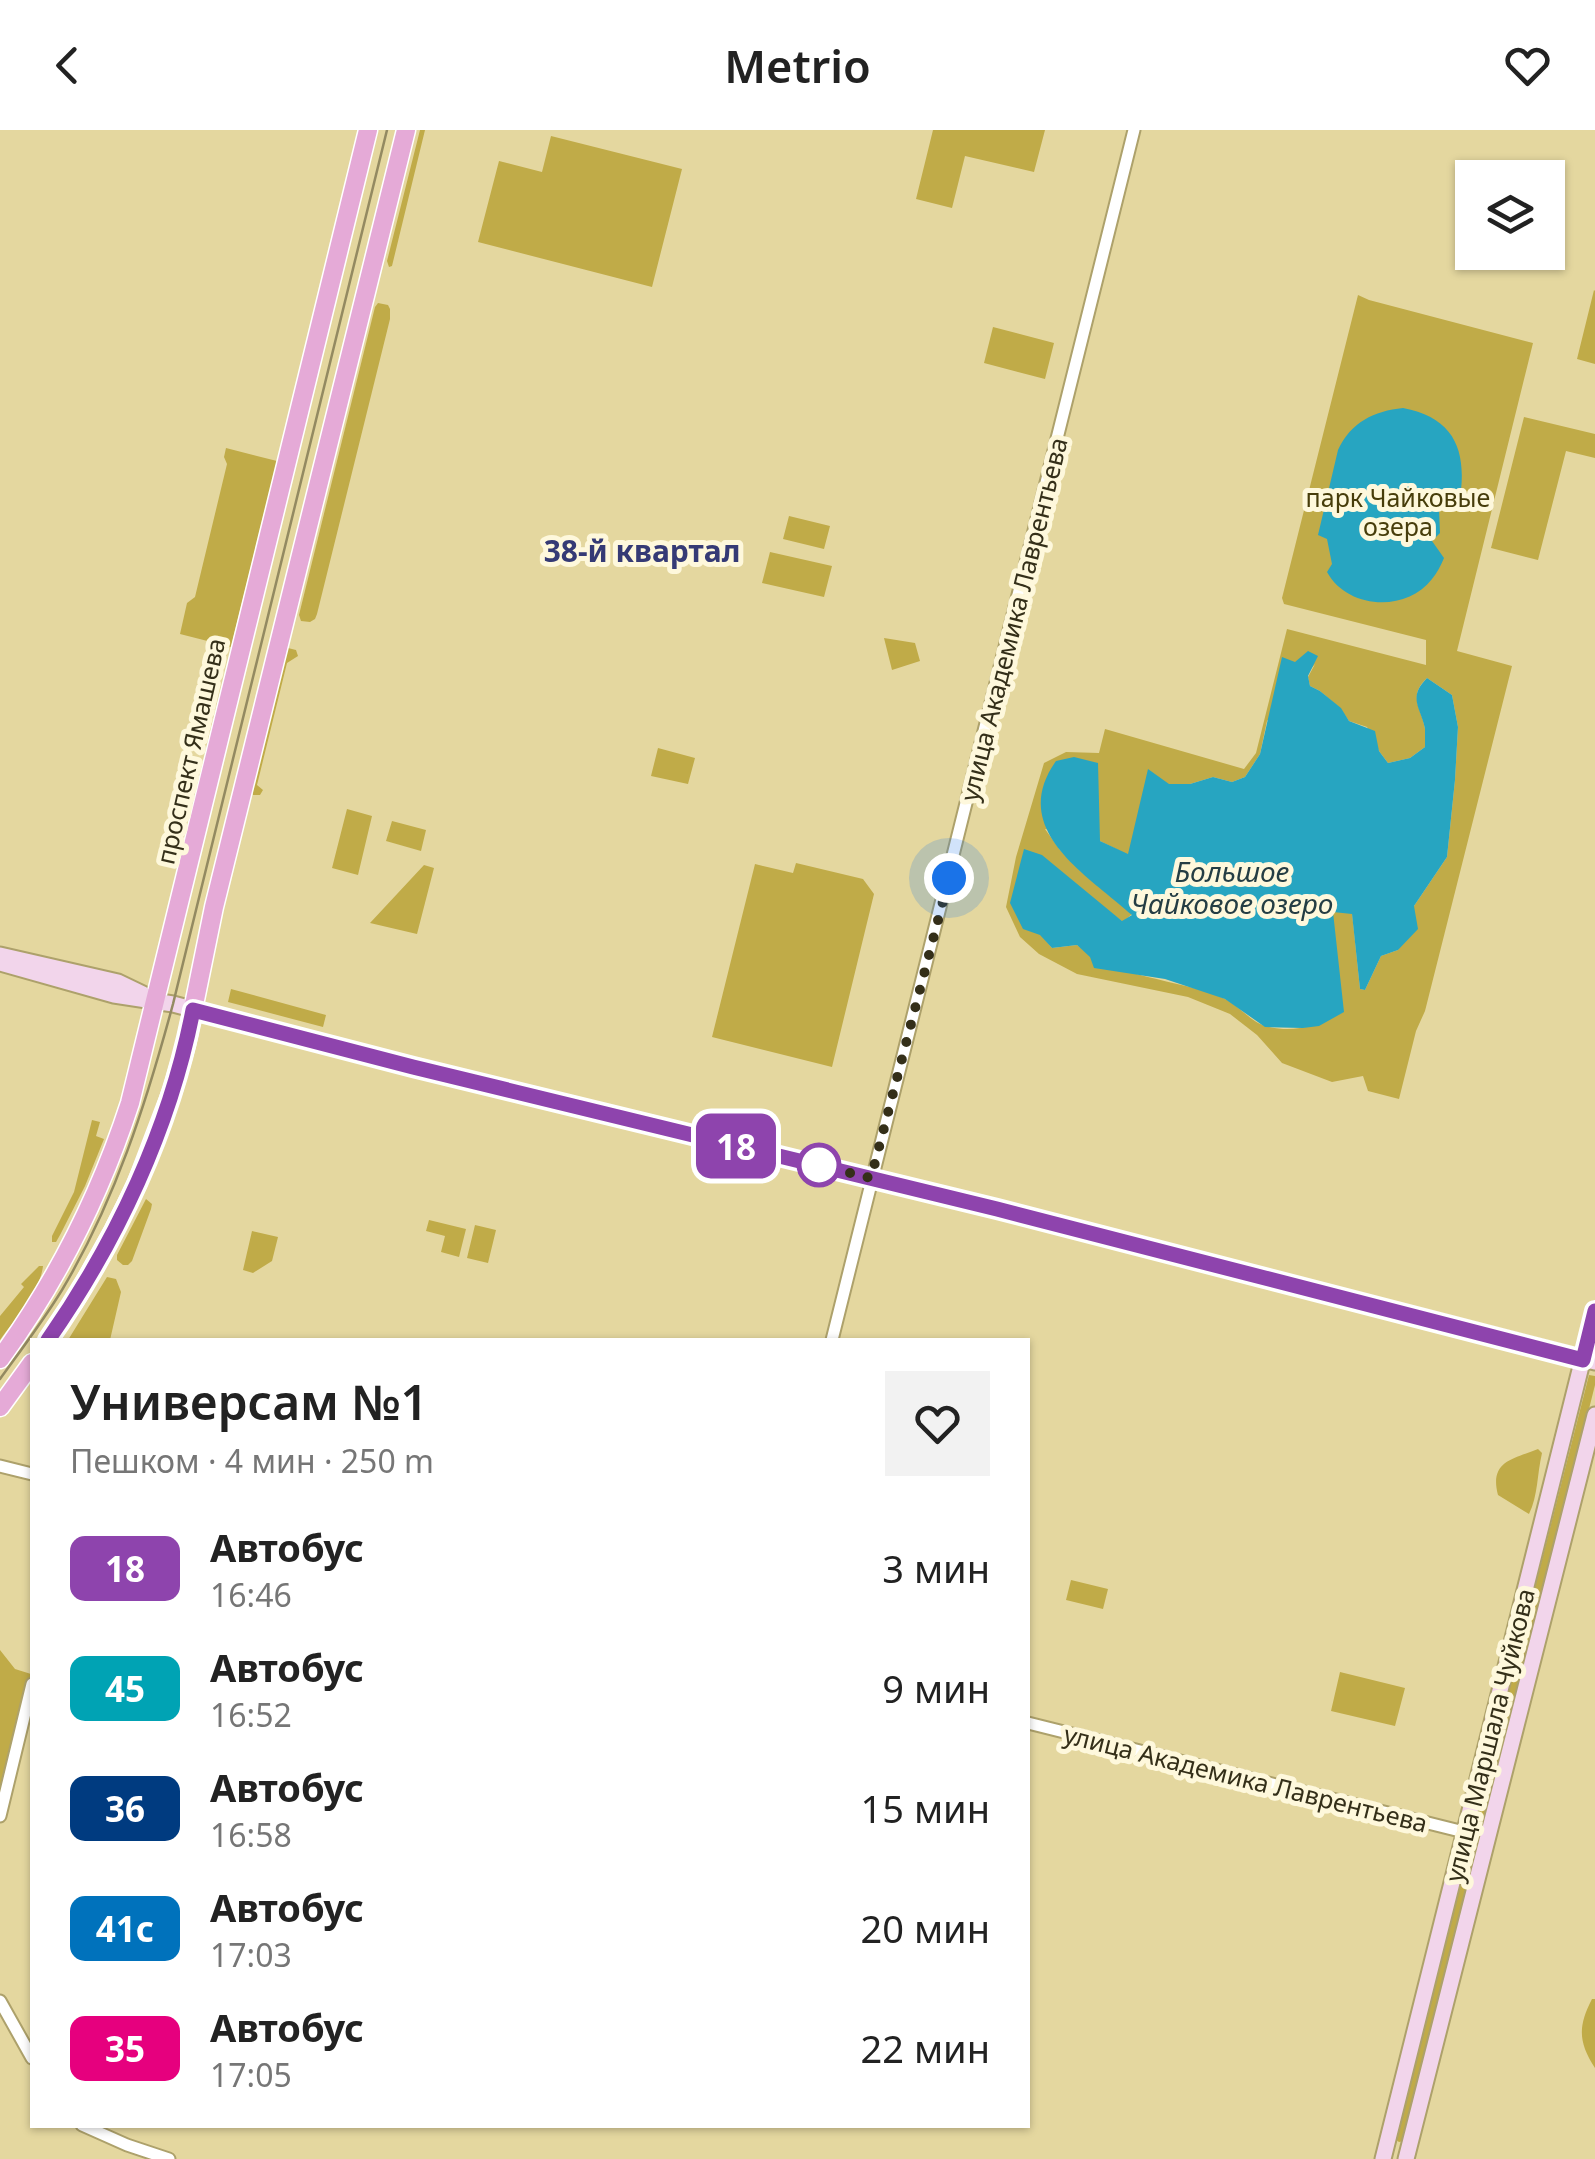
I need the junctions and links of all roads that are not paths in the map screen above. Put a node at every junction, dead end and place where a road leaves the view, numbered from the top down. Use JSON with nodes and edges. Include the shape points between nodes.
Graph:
{"nodes":[{"id":1,"x":368,"y":130,"type":"edge"},
{"id":2,"x":406,"y":130,"type":"edge"},
{"id":3,"x":1134,"y":130,"type":"edge"},
{"id":4,"x":0,"y":955,"type":"edge"},
{"id":5,"x":0,"y":963,"type":"edge"},
{"id":6,"x":155,"y":1000,"type":"junction"},
{"id":7,"x":193,"y":1010,"type":"junction"},
{"id":8,"x":871,"y":1178,"type":"junction"},
{"id":9,"x":1595,"y":1310,"type":"edge"},
{"id":10,"x":49,"y":1338,"type":"edge"},
{"id":11,"x":832,"y":1338,"type":"edge"},
{"id":12,"x":0,"y":1359,"type":"edge"},
{"id":13,"x":1589,"y":1361,"type":"edge"},
{"id":14,"x":30,"y":1365,"type":"edge"},
{"id":15,"x":0,"y":1407,"type":"edge"},
{"id":16,"x":1595,"y":1415,"type":"edge"},
{"id":17,"x":0,"y":1466,"type":"edge"},
{"id":18,"x":30,"y":1474,"type":"edge"},
{"id":19,"x":30,"y":1692,"type":"edge"},
{"id":20,"x":1030,"y":1724,"type":"edge"},
{"id":21,"x":0,"y":1816,"type":"edge"},
{"id":22,"x":1464,"y":1832,"type":"junction"},
{"id":23,"x":1487,"y":1837,"type":"junction"},
{"id":24,"x":0,"y":2002,"type":"edge"},
{"id":25,"x":30,"y":2054,"type":"edge"},
{"id":26,"x":88,"y":2128,"type":"edge"},
{"id":27,"x":1385,"y":2152,"type":"edge"},
{"id":28,"x":1407,"y":2154,"type":"edge"},
{"id":29,"x":168,"y":2159,"type":"edge"}],
"edges":[{"from":1,"to":6,"type":"main road","name":"проспект Ямашева"},
{"from":2,"to":7,"type":"main road"},
{"from":3,"to":8,"type":"street","name":"улица Академика Лаврентьева"},
{"from":4,"to":6,"type":"street","via":[[118,982]]},
{"from":5,"to":6,"type":"street"},
{"from":6,"to":7,"type":"street"},
{"from":6,"to":12,"type":"main road","name":"проспект Ямашева","via":[[130,1103],[94,1200],[36,1308]]},
{"from":7,"to":8,"type":"street"},
{"from":7,"to":10,"type":"main road","via":[[169,1102],[136,1186]]},
{"from":8,"to":11,"type":"street","name":"улица Академика Лаврентьева"},
{"from":8,"to":13,"type":"street"},
{"from":9,"to":13,"type":"street","name":"улица Маршала Чуйкова"},
{"from":13,"to":22,"type":"street","name":"улица Маршала Чуйкова"},
{"from":14,"to":15,"type":"main road"},
{"from":16,"to":23,"type":"street","name":"улица Маршала Чуйкова"},
{"from":17,"to":18,"type":"street"},
{"from":19,"to":21,"type":"street"},
{"from":20,"to":22,"type":"street","name":"улица Академика Лаврентьева"},
{"from":22,"to":23,"type":"street"},
{"from":22,"to":27,"type":"street","name":"улица Маршала Чуйкова"},
{"from":23,"to":28,"type":"street","name":"улица Маршала Чуйкова"},
{"from":24,"to":25,"type":"street"},
{"from":26,"to":29,"type":"street"},
{"from":27,"to":28,"type":"street"}]}
